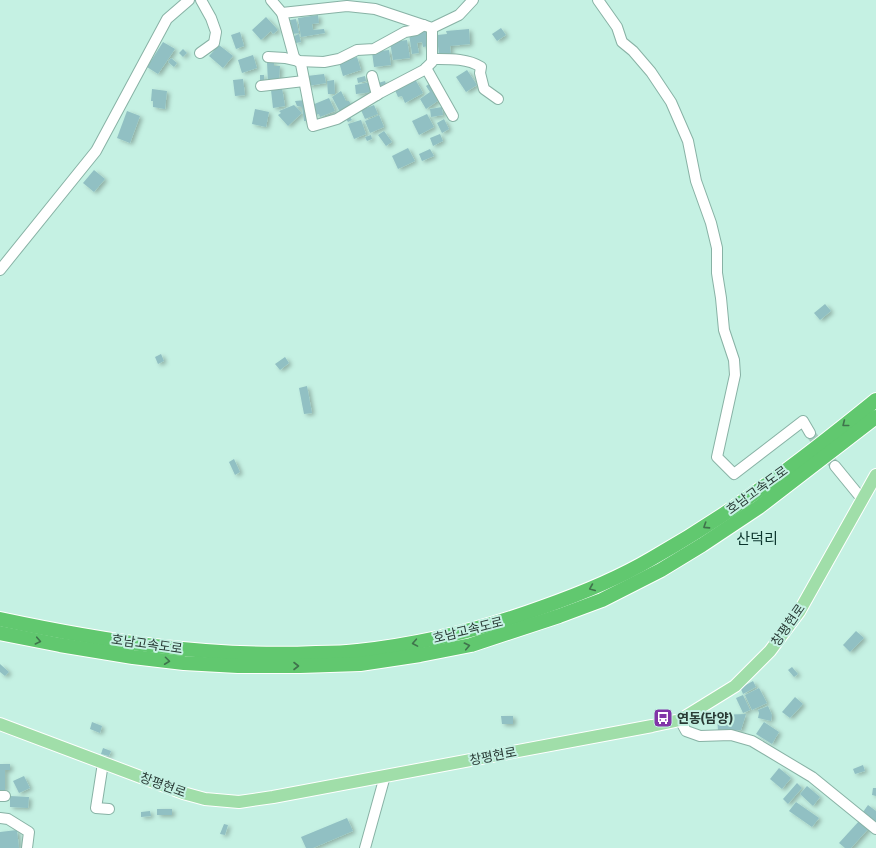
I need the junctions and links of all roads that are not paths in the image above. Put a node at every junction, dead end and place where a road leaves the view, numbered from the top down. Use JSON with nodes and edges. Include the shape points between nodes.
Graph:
{"nodes":[{"id":1,"x":189,"y":0,"type":"edge"},
{"id":2,"x":201,"y":0,"type":"edge"},
{"id":3,"x":271,"y":0,"type":"edge"},
{"id":4,"x":473,"y":0,"type":"edge"},
{"id":5,"x":598,"y":0,"type":"edge"},
{"id":6,"x":282,"y":13,"type":"junction"},
{"id":7,"x":428,"y":27,"type":"junction"},
{"id":8,"x":200,"y":53,"type":"dead end"},
{"id":9,"x":268,"y":57,"type":"dead end"},
{"id":10,"x":432,"y":59,"type":"junction"},
{"id":11,"x":298,"y":61,"type":"junction"},
{"id":12,"x":426,"y":68,"type":"junction"},
{"id":13,"x":372,"y":76,"type":"dead end"},
{"id":14,"x":304,"y":81,"type":"junction"},
{"id":15,"x":261,"y":86,"type":"dead end"},
{"id":16,"x":377,"y":95,"type":"junction"},
{"id":17,"x":498,"y":99,"type":"dead end"},
{"id":18,"x":453,"y":116,"type":"dead end"},
{"id":19,"x":0,"y":270,"type":"edge"},
{"id":20,"x":876,"y":400,"type":"edge"},
{"id":21,"x":876,"y":417,"type":"edge"},
{"id":22,"x":810,"y":433,"type":"tunnel mouth"},
{"id":23,"x":835,"y":466,"type":"tunnel mouth"},
{"id":24,"x":876,"y":475,"type":"edge"},
{"id":25,"x":862,"y":499,"type":"junction"},
{"id":26,"x":0,"y":619,"type":"edge"},
{"id":27,"x":0,"y":633,"type":"edge"},
{"id":28,"x":680,"y":720,"type":"junction"},
{"id":29,"x":0,"y":724,"type":"edge"},
{"id":30,"x":103,"y":763,"type":"junction"},
{"id":31,"x":385,"y":776,"type":"junction"},
{"id":32,"x":109,"y":809,"type":"dead end"},
{"id":33,"x":0,"y":818,"type":"edge"},
{"id":34,"x":876,"y":829,"type":"edge"},
{"id":35,"x":27,"y":848,"type":"edge"},
{"id":36,"x":365,"y":848,"type":"edge"}],
"edges":[{"from":1,"to":19,"type":"street","via":[[167,19],[96,151]]},
{"from":2,"to":8,"type":"street","via":[[216,32],[214,43]]},
{"from":3,"to":6,"type":"street"},
{"from":4,"to":7,"type":"street","via":[[459,15]]},
{"from":5,"to":22,"type":"street","via":[[617,27],[622,42],[651,72],[671,102],[688,142],[696,181],[711,222],[717,248],[717,273],[724,330],[734,360],[735,374],[717,457],[734,474],[803,421]]},
{"from":6,"to":7,"type":"street","via":[[347,6],[375,9]]},
{"from":6,"to":11,"type":"street","via":[[294,57]]},
{"from":7,"to":10,"type":"street"},
{"from":7,"to":11,"type":"street","via":[[405,32],[374,48],[357,50],[339,59],[324,62]]},
{"from":9,"to":11,"type":"street"},
{"from":10,"to":12,"type":"street"},
{"from":10,"to":17,"type":"street","via":[[475,63],[481,67],[484,89]]},
{"from":11,"to":14,"type":"street","via":[[301,64]]},
{"from":12,"to":16,"type":"street"},
{"from":12,"to":18,"type":"street"},
{"from":13,"to":16,"type":"street"},
{"from":14,"to":15,"type":"street"},
{"from":14,"to":16,"type":"street","via":[[313,126],[337,120]]},
{"from":20,"to":26,"type":"highway","name":"호남고속도로","one_way":true,"via":[[764,487],[705,527],[649,560],[595,587],[552,604],[508,620],[460,633],[357,651],[237,654],[172,648]]},
{"from":27,"to":21,"type":"highway","name":"호남고속도로","one_way":true,"via":[[133,657],[238,666],[360,664],[471,645],[602,600],[661,570],[759,507]]},
{"from":23,"to":25,"type":"street"},
{"from":24,"to":25,"type":"main road","name":"창평현로"},
{"from":25,"to":28,"type":"main road","name":"창평현로","via":[[799,612],[770,651],[735,686]]},
{"from":28,"to":31,"type":"main road","name":"창평현로"},
{"from":28,"to":34,"type":"street","via":[[686,731],[700,736],[731,735],[752,740],[812,777]]},
{"from":29,"to":30,"type":"main road","name":"창평현로"},
{"from":30,"to":31,"type":"main road","name":"창평현로","via":[[205,799],[239,802]]},
{"from":30,"to":32,"type":"street","via":[[96,808]]},
{"from":31,"to":36,"type":"street"},
{"from":33,"to":35,"type":"street","via":[[8,819],[29,832]]}]}
